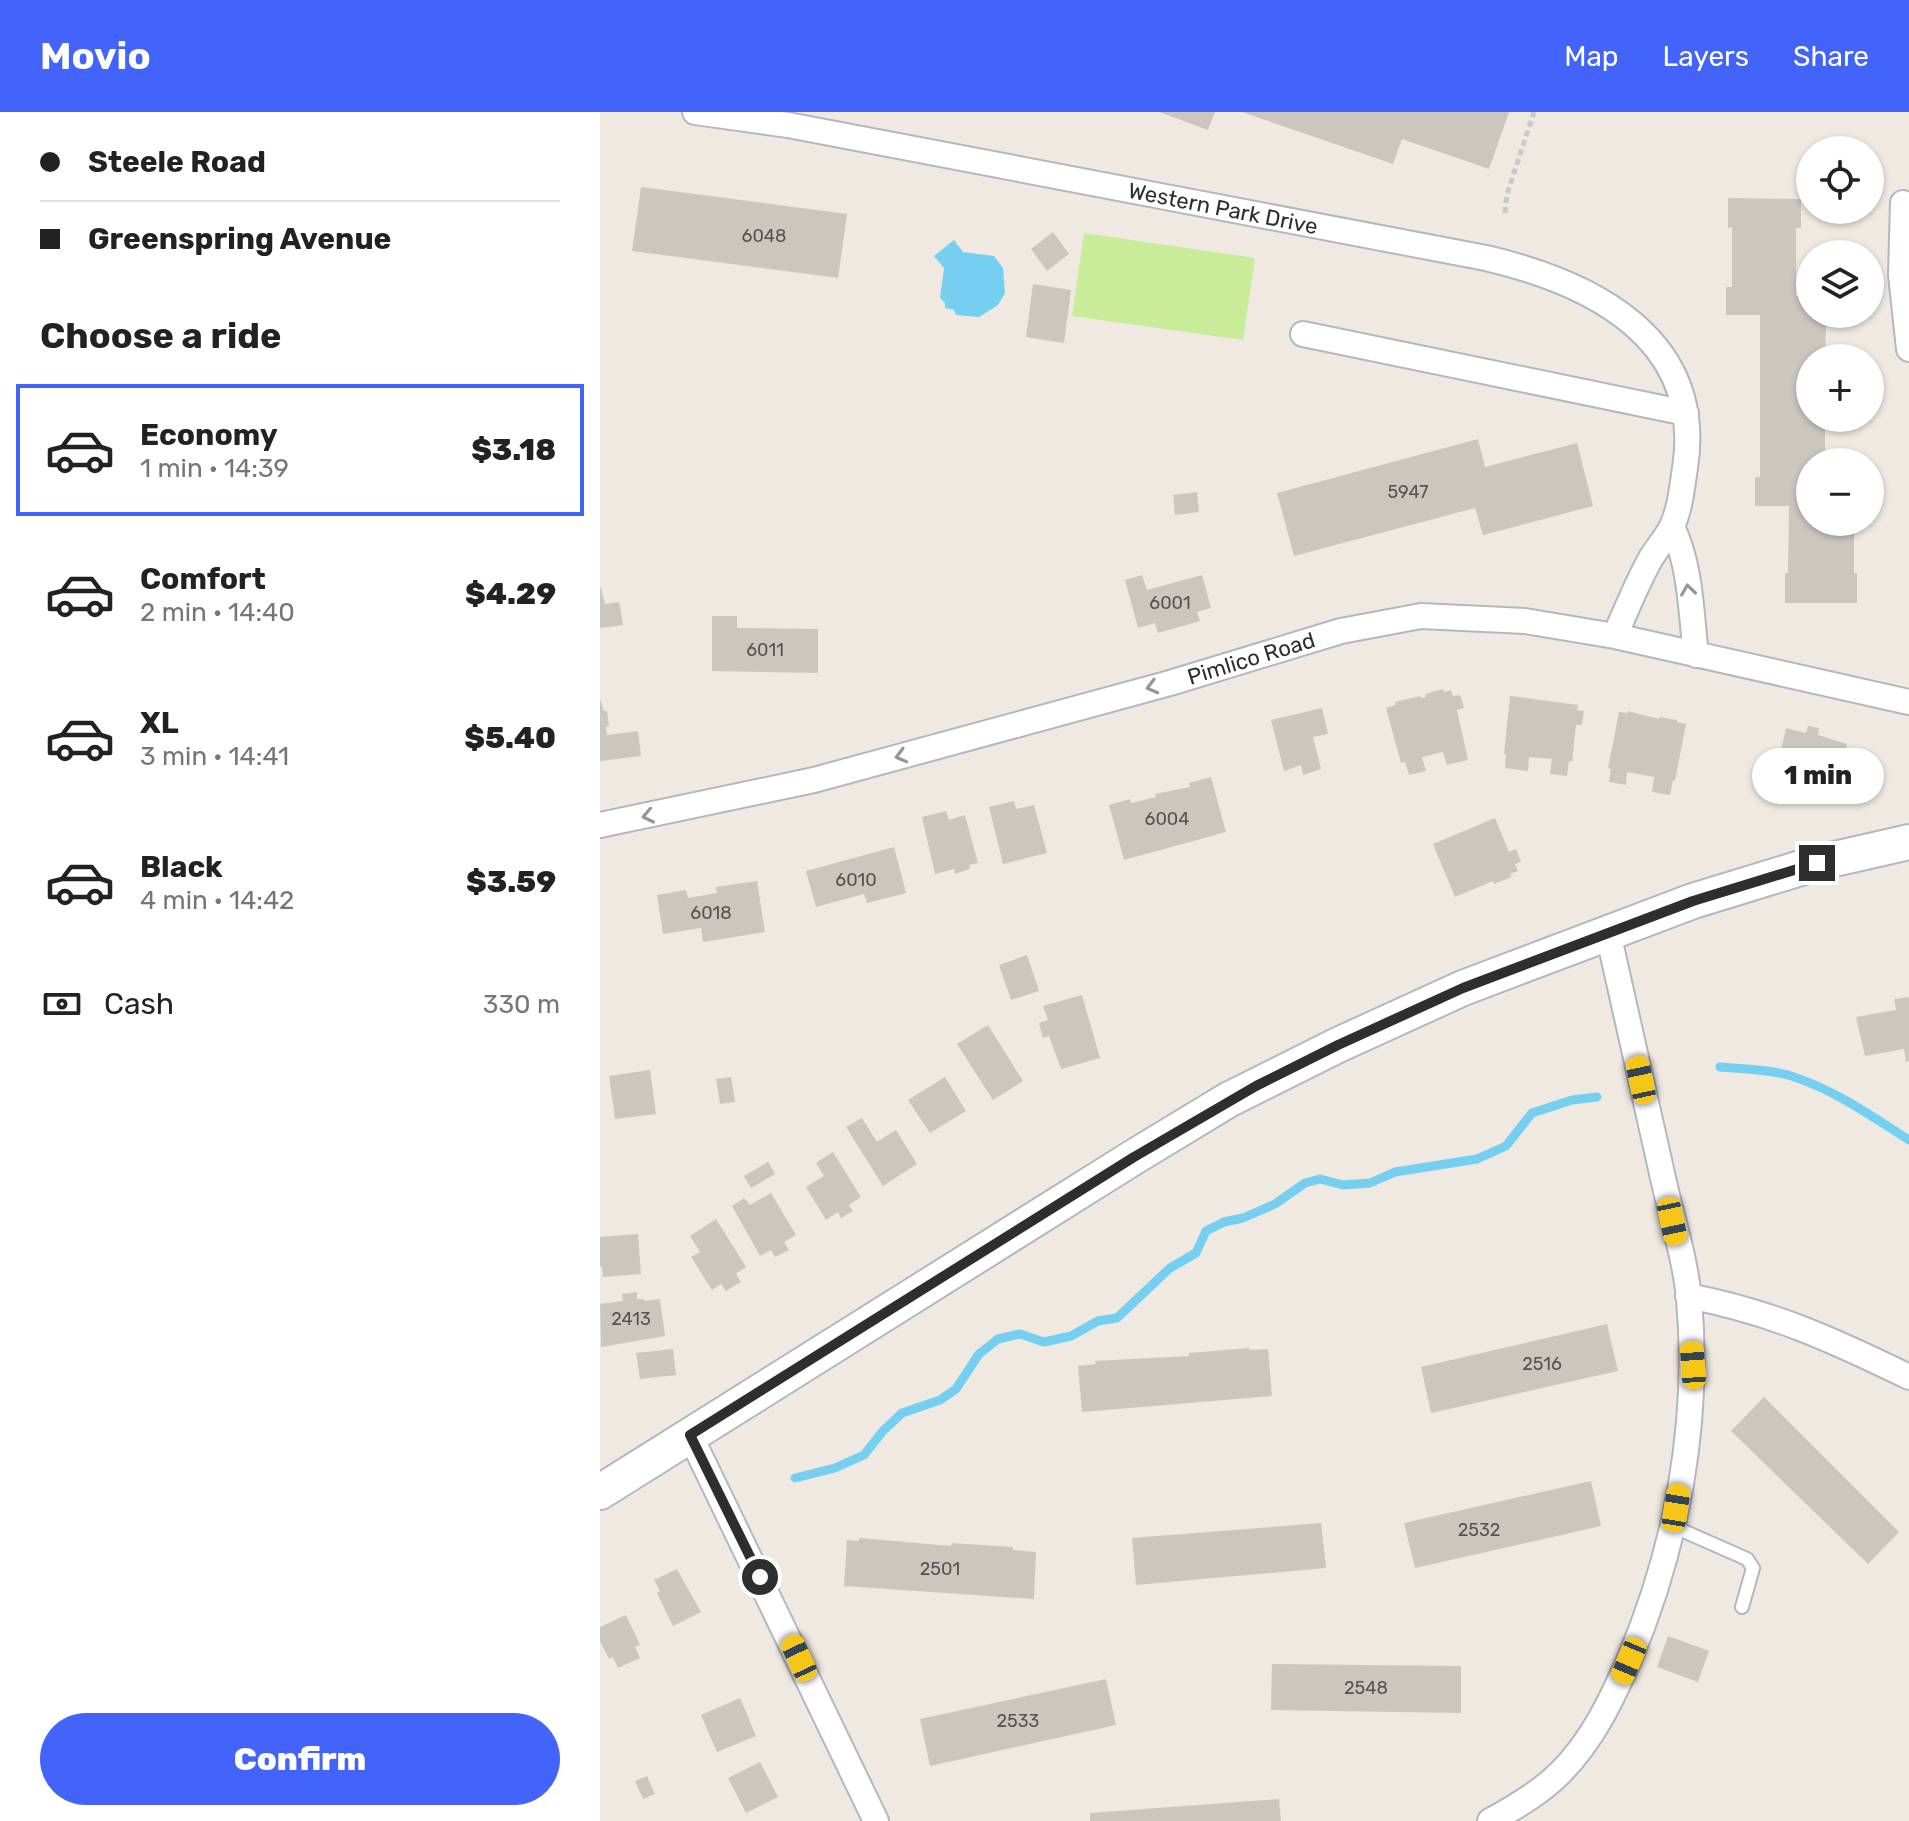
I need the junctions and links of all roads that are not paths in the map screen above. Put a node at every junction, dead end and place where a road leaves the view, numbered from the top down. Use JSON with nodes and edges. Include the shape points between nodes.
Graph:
{"nodes":[{"id":1,"x":695,"y":112,"type":"edge"},
{"id":2,"x":1903,"y":203,"type":"dead end"},
{"id":3,"x":1303,"y":334,"type":"dead end"},
{"id":4,"x":1909,"y":349,"type":"edge"},
{"id":5,"x":1686,"y":413,"type":"junction"},
{"id":6,"x":1672,"y":527,"type":"junction"},
{"id":7,"x":1615,"y":636,"type":"junction"},
{"id":8,"x":1696,"y":655,"type":"junction"},
{"id":9,"x":1909,"y":702,"type":"edge"},
{"id":10,"x":600,"y":825,"type":"edge"},
{"id":11,"x":1909,"y":842,"type":"edge"},
{"id":12,"x":1608,"y":933,"type":"junction"},
{"id":13,"x":1688,"y":1296,"type":"junction"},
{"id":14,"x":1909,"y":1377,"type":"edge"},
{"id":15,"x":690,"y":1435,"type":"junction"},
{"id":16,"x":600,"y":1492,"type":"edge"},
{"id":17,"x":1672,"y":1526,"type":"junction"},
{"id":18,"x":1742,"y":1607,"type":"dead end"},
{"id":19,"x":876,"y":1821,"type":"edge"},
{"id":20,"x":1490,"y":1821,"type":"edge"}],
"edges":[{"from":1,"to":5,"type":"street","name":"Western Park Drive","via":[[788,125],[1519,266],[1583,290],[1636,325],[1677,379]]},
{"from":2,"to":4,"type":"street","via":[[1901,275]]},
{"from":3,"to":5,"type":"street"},
{"from":5,"to":6,"type":"street","name":"Western Park Drive","via":[[1687,453]]},
{"from":6,"to":7,"type":"street","name":"Western Park Drive","via":[[1650,559]]},
{"from":8,"to":6,"type":"street","one_way":true,"via":[[1684,560]]},
{"from":7,"to":8,"type":"street","name":"Pimlico Road"},
{"from":7,"to":10,"type":"street","name":"Pimlico Road","one_way":true,"via":[[1525,621],[1421,616],[1341,631],[814,780]]},
{"from":8,"to":9,"type":"street","name":"Pimlico Road"},
{"from":11,"to":12,"type":"main road","via":[[1791,870]]},
{"from":12,"to":13,"type":"street"},
{"from":12,"to":15,"type":"main road","via":[[1463,988],[1228,1100]]},
{"from":13,"to":14,"type":"street","via":[[1786,1321]]},
{"from":13,"to":17,"type":"street","via":[[1693,1365]]},
{"from":15,"to":16,"type":"main road"},
{"from":15,"to":19,"type":"street"},
{"from":17,"to":18,"type":"lane","via":[[1747,1559],[1753,1568]]},
{"from":17,"to":20,"type":"street","via":[[1637,1641],[1589,1739],[1560,1774]]}]}
